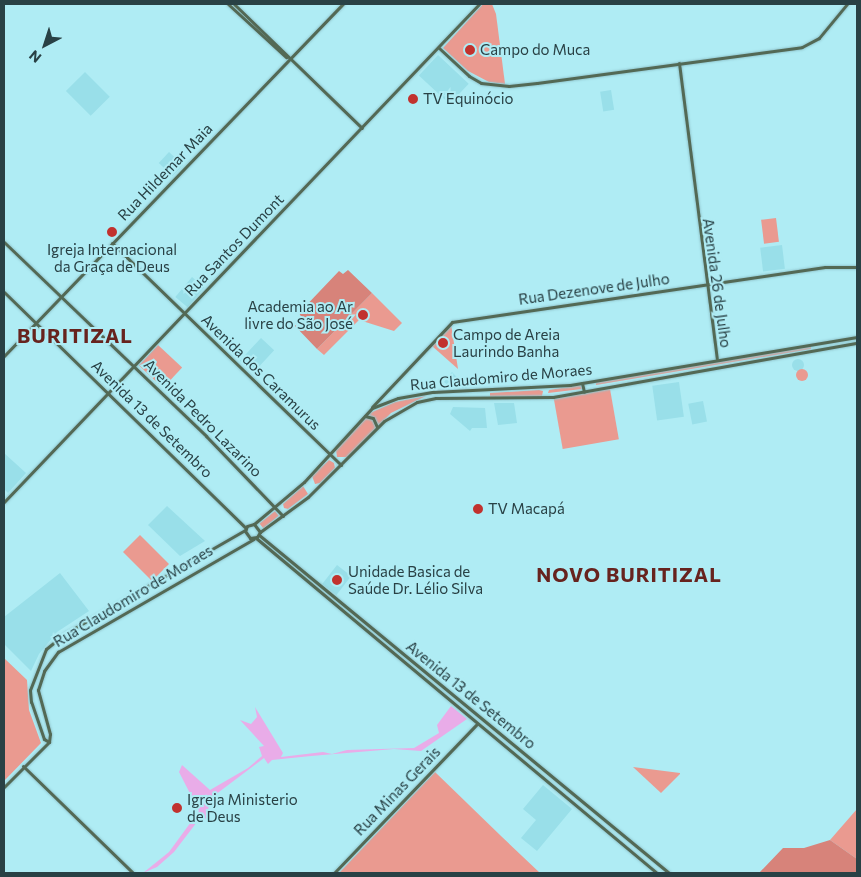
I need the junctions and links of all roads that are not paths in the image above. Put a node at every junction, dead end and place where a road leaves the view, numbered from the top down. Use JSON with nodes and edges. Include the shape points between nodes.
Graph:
{"nodes":[{"id":1,"x":228,"y":4,"type":"edge"},
{"id":2,"x":234,"y":4,"type":"edge"},
{"id":3,"x":343,"y":4,"type":"edge"},
{"id":4,"x":479,"y":4,"type":"edge"},
{"id":5,"x":847,"y":4,"type":"edge"},
{"id":6,"x":439,"y":48,"type":"junction"},
{"id":7,"x":288,"y":59,"type":"junction"},
{"id":8,"x":679,"y":63,"type":"junction"},
{"id":9,"x":362,"y":128,"type":"junction"},
{"id":10,"x":4,"y":242,"type":"edge"},
{"id":11,"x":112,"y":243,"type":"junction"},
{"id":12,"x":857,"y":267,"type":"edge"},
{"id":13,"x":705,"y":285,"type":"junction"},
{"id":14,"x":4,"y":292,"type":"edge"},
{"id":15,"x":61,"y":297,"type":"junction"},
{"id":16,"x":185,"y":313,"type":"junction"},
{"id":17,"x":36,"y":323,"type":"junction"},
{"id":18,"x":857,"y":337,"type":"edge"},
{"id":19,"x":821,"y":342,"type":"junction"},
{"id":20,"x":857,"y":343,"type":"edge"},
{"id":21,"x":822,"y":348,"type":"junction"},
{"id":22,"x":4,"y":356,"type":"edge"},
{"id":23,"x":716,"y":359,"type":"junction"},
{"id":24,"x":134,"y":365,"type":"junction"},
{"id":25,"x":593,"y":381,"type":"junction"},
{"id":26,"x":582,"y":383,"type":"junction"},
{"id":27,"x":595,"y":390,"type":"junction"},
{"id":28,"x":108,"y":392,"type":"junction"},
{"id":29,"x":584,"y":392,"type":"junction"},
{"id":30,"x":372,"y":408,"type":"junction"},
{"id":31,"x":364,"y":417,"type":"junction"},
{"id":32,"x":377,"y":428,"type":"junction"},
{"id":33,"x":329,"y":454,"type":"junction"},
{"id":34,"x":341,"y":465,"type":"junction"},
{"id":35,"x":4,"y":502,"type":"edge"},
{"id":36,"x":277,"y":506,"type":"junction"},
{"id":37,"x":283,"y":516,"type":"junction"},
{"id":38,"x":254,"y":524,"type":"junction"},
{"id":39,"x":246,"y":529,"type":"junction"},
{"id":40,"x":257,"y":536,"type":"junction"},
{"id":41,"x":32,"y":678,"type":"junction"},
{"id":42,"x":39,"y":683,"type":"junction"},
{"id":43,"x":477,"y":724,"type":"junction"},
{"id":44,"x":49,"y":742,"type":"junction"},
{"id":45,"x":521,"y":751,"type":"junction"},
{"id":46,"x":518,"y":758,"type":"junction"},
{"id":47,"x":24,"y":766,"type":"junction"},
{"id":48,"x":4,"y":787,"type":"edge"},
{"id":49,"x":132,"y":873,"type":"edge"},
{"id":50,"x":334,"y":873,"type":"edge"},
{"id":51,"x":657,"y":873,"type":"edge"},
{"id":52,"x":669,"y":873,"type":"edge"}],
"edges":[{"from":1,"to":7,"type":"main road"},
{"from":2,"to":7,"type":"main road"},
{"from":3,"to":7,"type":"main road","name":"Rua Hildemar Maia"},
{"from":4,"to":6,"type":"main road","name":"Rua Santos Dumont"},
{"from":5,"to":8,"type":"main road","via":[[819,38],[795,49]]},
{"from":6,"to":8,"type":"main road","via":[[469,76],[489,86],[537,83]]},
{"from":6,"to":9,"type":"main road","name":"Rua Santos Dumont"},
{"from":7,"to":9,"type":"main road"},
{"from":7,"to":11,"type":"main road","name":"Rua Hildemar Maia"},
{"from":8,"to":13,"type":"main road","name":"Avenida 26 de Julho"},
{"from":9,"to":16,"type":"main road","name":"Rua Santos Dumont"},
{"from":10,"to":15,"type":"main road","name":"Avenida Pedro Lazarino"},
{"from":11,"to":15,"type":"main road","name":"Rua Hildemar Maia"},
{"from":11,"to":16,"type":"main road","name":"Avenida dos Caramurus"},
{"from":12,"to":13,"type":"main road","name":"Rua Dezenove de Julho","via":[[824,267]]},
{"from":13,"to":23,"type":"main road","name":"Avenida 26 de Julho"},
{"from":13,"to":30,"type":"main road","name":"Rua Dezenove de Julho","via":[[452,322]]},
{"from":14,"to":17,"type":"main road","name":"Avenida 13 de Setembro"},
{"from":15,"to":17,"type":"main road","name":"Rua Hildemar Maia"},
{"from":15,"to":24,"type":"main road","name":"Avenida Pedro Lazarino"},
{"from":16,"to":24,"type":"main road","name":"Rua Santos Dumont"},
{"from":16,"to":33,"type":"main road","name":"Avenida dos Caramurus"},
{"from":17,"to":22,"type":"main road","name":"Rua Hildemar Maia"},
{"from":17,"to":28,"type":"main road","name":"Avenida 13 de Setembro"},
{"from":18,"to":19,"type":"main road","name":"Rua Claudomiro de Moraes"},
{"from":19,"to":21,"type":"main road"},
{"from":19,"to":23,"type":"main road","name":"Rua Claudomiro de Moraes"},
{"from":20,"to":21,"type":"main road","name":"Rua Claudomiro de Moraes"},
{"from":21,"to":27,"type":"main road","name":"Rua Claudomiro de Moraes"},
{"from":23,"to":25,"type":"main road","name":"Rua Claudomiro de Moraes"},
{"from":24,"to":28,"type":"main road","name":"Rua Santos Dumont"},
{"from":24,"to":36,"type":"main road","name":"Avenida Pedro Lazarino"},
{"from":25,"to":26,"type":"main road","name":"Rua Claudomiro de Moraes"},
{"from":25,"to":27,"type":"main road"},
{"from":26,"to":29,"type":"main road"},
{"from":26,"to":30,"type":"main road","name":"Rua Claudomiro de Moraes","via":[[433,392],[398,398]]},
{"from":27,"to":29,"type":"main road","name":"Rua Claudomiro de Moraes"},
{"from":28,"to":35,"type":"main road","name":"Rua Santos Dumont"},
{"from":28,"to":39,"type":"main road","name":"Avenida 13 de Setembro"},
{"from":29,"to":32,"type":"main road","name":"Rua Claudomiro de Moraes","via":[[518,400],[425,400],[394,412]]},
{"from":30,"to":31,"type":"main road","name":"Rua Claudomiro de Moraes"},
{"from":31,"to":32,"type":"main road","via":[[373,418]]},
{"from":31,"to":33,"type":"main road","name":"Rua Claudomiro de Moraes"},
{"from":32,"to":34,"type":"main road","name":"Rua Claudomiro de Moraes"},
{"from":33,"to":34,"type":"main road","name":"Avenida dos Caramurus"},
{"from":33,"to":36,"type":"main road","name":"Rua Claudomiro de Moraes"},
{"from":34,"to":37,"type":"main road","name":"Rua Claudomiro de Moraes"},
{"from":36,"to":37,"type":"main road","name":"Avenida Pedro Lazarino"},
{"from":36,"to":38,"type":"main road","name":"Rua Claudomiro de Moraes"},
{"from":37,"to":40,"type":"main road","name":"Rua Claudomiro de Moraes"},
{"from":38,"to":39,"type":"main road","name":"Rua Claudomiro de Moraes"},
{"from":38,"to":40,"type":"main road"},
{"from":39,"to":40,"type":"main road","name":"Avenida 13 de Setembro","via":[[248,537]]},
{"from":39,"to":41,"type":"main road","name":"Rua Claudomiro de Moraes","via":[[66,633],[46,650]]},
{"from":40,"to":42,"type":"main road","name":"Rua Claudomiro de Moraes","via":[[64,647],[51,660]]},
{"from":40,"to":43,"type":"main road","name":"Avenida 13 de Setembro"},
{"from":40,"to":45,"type":"main road","name":"Avenida 13 de Setembro"},
{"from":41,"to":42,"type":"main road"},
{"from":41,"to":44,"type":"main road","name":"Rua Claudomiro de Moraes","via":[[31,702],[44,739]]},
{"from":42,"to":44,"type":"main road","via":[[38,697],[50,734]]},
{"from":43,"to":46,"type":"main road","name":"Avenida 13 de Setembro"},
{"from":43,"to":50,"type":"main road","name":"Rua Minas Gerais"},
{"from":44,"to":47,"type":"main road"},
{"from":45,"to":46,"type":"main road"},
{"from":45,"to":52,"type":"main road","name":"Avenida 13 de Setembro"},
{"from":46,"to":51,"type":"main road","name":"Avenida 13 de Setembro"},
{"from":47,"to":48,"type":"main road"},
{"from":47,"to":49,"type":"main road"}]}
